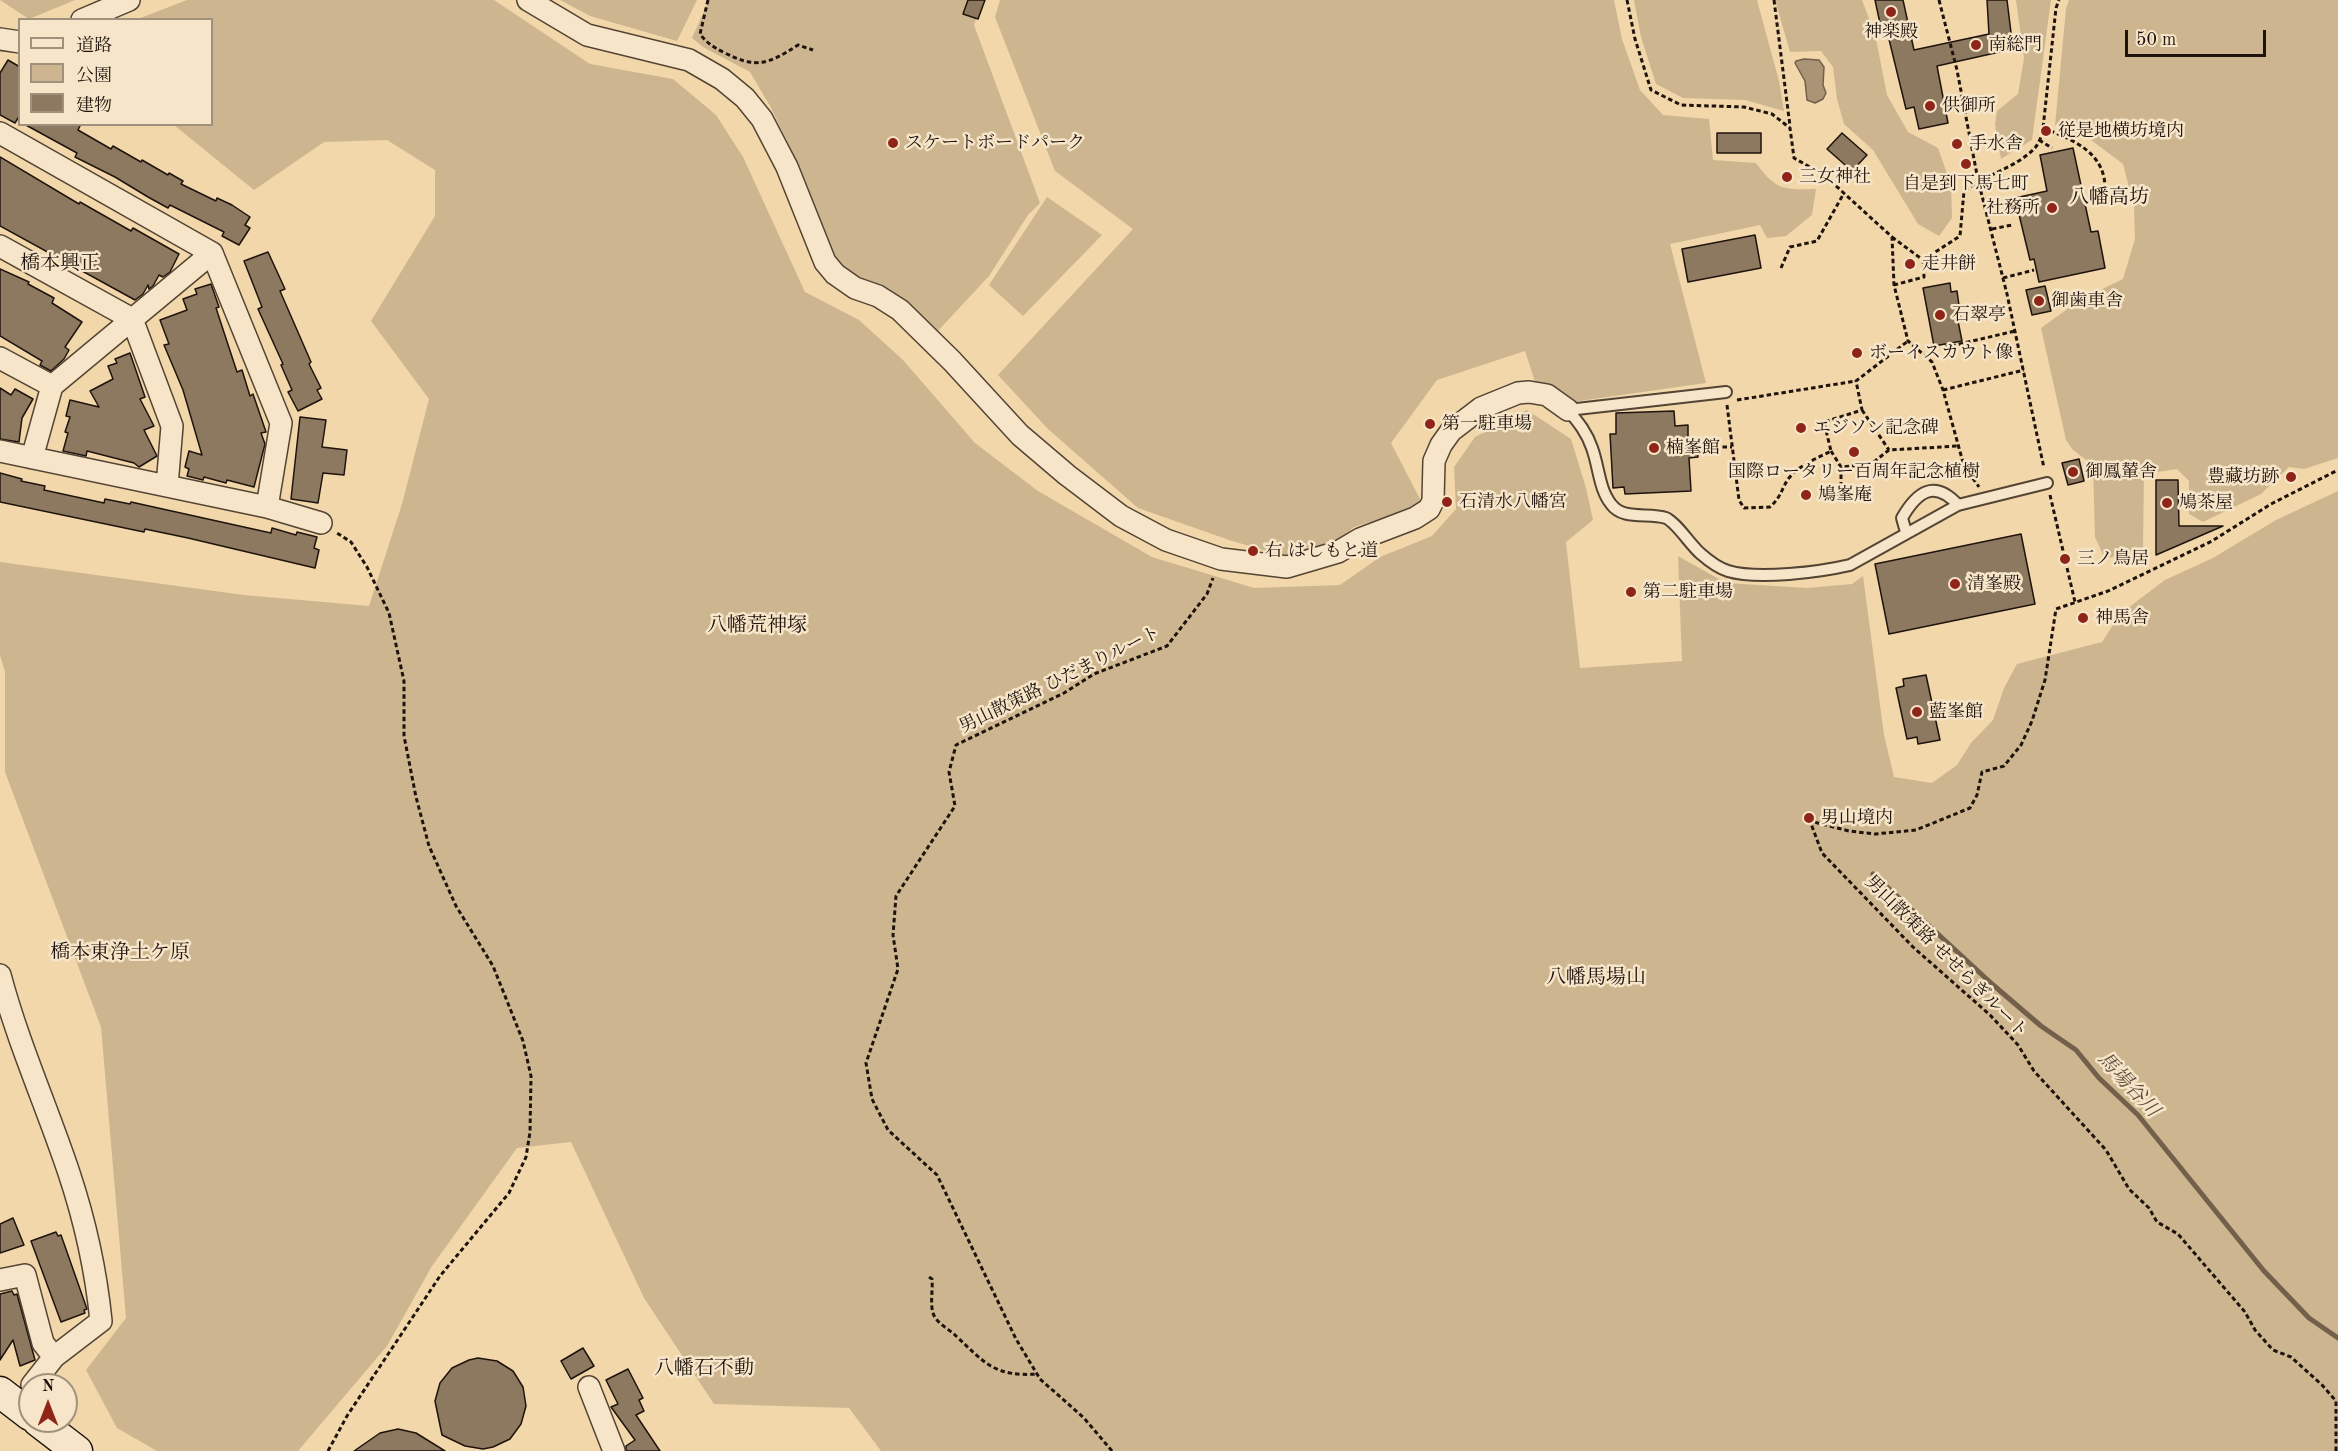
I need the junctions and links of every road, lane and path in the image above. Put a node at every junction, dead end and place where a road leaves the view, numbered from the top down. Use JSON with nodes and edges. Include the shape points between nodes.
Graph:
{"nodes":[{"id":1,"x":129,"y":0,"type":"edge"},
{"id":2,"x":528,"y":0,"type":"edge"},
{"id":3,"x":708,"y":0,"type":"edge"},
{"id":4,"x":1627,"y":0,"type":"edge"},
{"id":5,"x":1774,"y":0,"type":"edge"},
{"id":6,"x":1939,"y":0,"type":"edge"},
{"id":7,"x":2059,"y":0,"type":"edge"},
{"id":8,"x":87,"y":18,"type":"edge"},
{"id":9,"x":0,"y":39,"type":"edge"},
{"id":10,"x":18,"y":42,"type":"edge"},
{"id":11,"x":813,"y":50,"type":"dead end"},
{"id":12,"x":1790,"y":128,"type":"junction"},
{"id":13,"x":2043,"y":128,"type":"junction"},
{"id":14,"x":0,"y":133,"type":"edge"},
{"id":15,"x":2039,"y":140,"type":"junction"},
{"id":16,"x":2052,"y":148,"type":"dead end"},
{"id":17,"x":1978,"y":180,"type":"junction"},
{"id":18,"x":2105,"y":192,"type":"dead end"},
{"id":19,"x":1844,"y":193,"type":"junction"},
{"id":20,"x":2012,"y":225,"type":"dead end"},
{"id":21,"x":1992,"y":229,"type":"junction"},
{"id":22,"x":1892,"y":237,"type":"junction"},
{"id":23,"x":0,"y":246,"type":"edge"},
{"id":24,"x":212,"y":253,"type":"junction"},
{"id":25,"x":1923,"y":260,"type":"junction"},
{"id":26,"x":1781,"y":268,"type":"dead end"},
{"id":27,"x":2034,"y":270,"type":"dead end"},
{"id":28,"x":2003,"y":278,"type":"junction"},
{"id":29,"x":1894,"y":285,"type":"junction"},
{"id":30,"x":132,"y":319,"type":"junction"},
{"id":31,"x":2015,"y":331,"type":"junction"},
{"id":32,"x":1908,"y":341,"type":"junction"},
{"id":33,"x":1947,"y":344,"type":"dead end"},
{"id":34,"x":0,"y":358,"type":"edge"},
{"id":35,"x":2024,"y":370,"type":"junction"},
{"id":36,"x":1856,"y":381,"type":"junction"},
{"id":37,"x":52,"y":386,"type":"junction"},
{"id":38,"x":1943,"y":390,"type":"junction"},
{"id":39,"x":1726,"y":392,"type":"dead end"},
{"id":40,"x":1568,"y":410,"type":"junction"},
{"id":41,"x":1862,"y":410,"type":"junction"},
{"id":42,"x":1958,"y":446,"type":"junction"},
{"id":43,"x":1700,"y":447,"type":"dead end"},
{"id":44,"x":1732,"y":447,"type":"junction"},
{"id":45,"x":1889,"y":450,"type":"junction"},
{"id":46,"x":0,"y":451,"type":"edge"},
{"id":47,"x":1831,"y":451,"type":"junction"},
{"id":48,"x":32,"y":458,"type":"junction"},
{"id":49,"x":1840,"y":467,"type":"junction"},
{"id":50,"x":2338,"y":470,"type":"edge"},
{"id":51,"x":2047,"y":483,"type":"junction"},
{"id":52,"x":1841,"y":485,"type":"dead end"},
{"id":53,"x":167,"y":486,"type":"junction"},
{"id":54,"x":1987,"y":498,"type":"junction"},
{"id":55,"x":1958,"y":505,"type":"junction"},
{"id":56,"x":267,"y":507,"type":"junction"},
{"id":57,"x":321,"y":522,"type":"joint"},
{"id":58,"x":1905,"y":532,"type":"junction"},
{"id":59,"x":1221,"y":559,"type":"junction"},
{"id":60,"x":2075,"y":602,"type":"junction"},
{"id":61,"x":0,"y":975,"type":"edge"},
{"id":62,"x":929,"y":1277,"type":"dead end"},
{"id":63,"x":0,"y":1280,"type":"edge"},
{"id":64,"x":54,"y":1357,"type":"junction"},
{"id":65,"x":41,"y":1373,"type":"edge"},
{"id":66,"x":1038,"y":1374,"type":"junction"},
{"id":67,"x":589,"y":1387,"type":"dead end"},
{"id":68,"x":57,"y":1433,"type":"edge"},
{"id":69,"x":77,"y":1451,"type":"edge"},
{"id":70,"x":328,"y":1451,"type":"edge"},
{"id":71,"x":614,"y":1451,"type":"edge"},
{"id":72,"x":1112,"y":1451,"type":"edge"},
{"id":73,"x":2336,"y":1451,"type":"edge"}],
"edges":[{"from":1,"to":8,"type":"street"},
{"from":2,"to":59,"type":"street","via":[[586,35],[689,60],[722,79],[762,118],[787,167],[825,262],[835,274],[900,310],[1020,435],[1120,516],[1166,540]]},
{"from":3,"to":11,"type":"path","via":[[700,34],[708,44],[739,61],[773,60],[798,45]]},
{"from":4,"to":12,"type":"path","via":[[1651,90],[1681,105],[1744,107],[1772,114]]},
{"from":5,"to":12,"type":"path"},
{"from":6,"to":17,"type":"path"},
{"from":7,"to":13,"type":"path"},
{"from":9,"to":10,"type":"street"},
{"from":12,"to":19,"type":"path","via":[[1794,158],[1824,175]]},
{"from":13,"to":15,"type":"path"},
{"from":13,"to":18,"type":"path","via":[[2086,147],[2106,180]]},
{"from":14,"to":24,"type":"street"},
{"from":15,"to":16,"type":"path"},
{"from":15,"to":17,"type":"path","via":[[2035,149]]},
{"from":17,"to":21,"type":"path"},
{"from":17,"to":25,"type":"path","via":[[1964,191],[1960,236]]},
{"from":19,"to":22,"type":"path"},
{"from":19,"to":26,"type":"path","via":[[1817,241],[1790,248]]},
{"from":20,"to":21,"type":"path"},
{"from":21,"to":28,"type":"path"},
{"from":22,"to":25,"type":"path"},
{"from":22,"to":29,"type":"path"},
{"from":23,"to":30,"type":"street"},
{"from":24,"to":30,"type":"street"},
{"from":24,"to":56,"type":"street","via":[[281,423]]},
{"from":25,"to":29,"type":"path","via":[[1924,277]]},
{"from":27,"to":28,"type":"path"},
{"from":28,"to":31,"type":"path"},
{"from":29,"to":32,"type":"path"},
{"from":30,"to":37,"type":"street"},
{"from":30,"to":53,"type":"street","via":[[172,426]]},
{"from":31,"to":33,"type":"path"},
{"from":31,"to":35,"type":"path"},
{"from":32,"to":36,"type":"path"},
{"from":32,"to":38,"type":"path","via":[[1932,362]]},
{"from":34,"to":37,"type":"street"},
{"from":35,"to":38,"type":"path"},
{"from":35,"to":51,"type":"path"},
{"from":36,"to":41,"type":"path"},
{"from":36,"to":44,"type":"path","via":[[1727,402]]},
{"from":37,"to":48,"type":"street"},
{"from":38,"to":42,"type":"path"},
{"from":39,"to":40,"type":"lane"},
{"from":40,"to":58,"type":"lane","via":[[1584,429],[1604,495],[1612,507],[1624,513],[1670,519],[1699,553],[1728,571],[1771,574],[1831,570],[1850,565]]},
{"from":40,"to":59,"type":"street","via":[[1547,395],[1529,392],[1481,408],[1451,431],[1441,445],[1434,461],[1433,501],[1429,509],[1338,552],[1287,567]]},
{"from":41,"to":45,"type":"path"},
{"from":41,"to":47,"type":"path","via":[[1824,422]]},
{"from":42,"to":45,"type":"path"},
{"from":42,"to":54,"type":"path","via":[[1964,466]]},
{"from":43,"to":44,"type":"path"},
{"from":44,"to":47,"type":"path","via":[[1739,500],[1744,508],[1770,507],[1780,498],[1790,477]]},
{"from":45,"to":49,"type":"path","via":[[1871,464]]},
{"from":46,"to":48,"type":"street"},
{"from":47,"to":49,"type":"path"},
{"from":48,"to":53,"type":"street"},
{"from":49,"to":52,"type":"path"},
{"from":50,"to":60,"type":"path","via":[[2271,504],[2212,541],[2108,591]]},
{"from":51,"to":54,"type":"lane"},
{"from":51,"to":60,"type":"path"},
{"from":53,"to":56,"type":"street"},
{"from":54,"to":55,"type":"lane"},
{"from":55,"to":58,"type":"lane"},
{"from":55,"to":58,"type":"lane","via":[[1938,491],[1925,493],[1913,500],[1902,518]]},
{"from":56,"to":57,"type":"street"},
{"from":57,"to":70,"type":"path","via":[[351,542],[389,613],[404,681],[404,736],[429,846],[456,906],[493,966],[523,1041],[531,1076],[526,1157],[508,1193],[440,1276]]},
{"from":59,"to":66,"type":"path","name":"男山散策路 ひだまりルート","via":[[1207,594],[1167,646],[1094,674],[1064,693],[956,745],[949,772],[955,806],[896,896],[893,935],[898,969],[866,1063],[872,1099],[888,1130],[937,1175],[1016,1339]]},
{"from":60,"to":73,"type":"path","name":"男山散策路 せせらぎルート","via":[[2056,609],[2045,680],[2020,745],[2004,766],[1982,772],[1970,808],[1916,830],[1875,834],[1810,821],[1822,853],[1913,947],[1990,1015],[2018,1045],[2034,1071],[2106,1150],[2129,1189],[2157,1222],[2178,1234],[2273,1350],[2290,1357],[2336,1401]]},
{"from":61,"to":64,"type":"street","via":[[12,1020],[70,1174],[96,1277],[101,1321]]},
{"from":62,"to":66,"type":"path","via":[[933,1312],[974,1354],[995,1369]]},
{"from":63,"to":64,"type":"street","via":[[25,1275],[43,1343]]},
{"from":64,"to":65,"type":"street"},
{"from":66,"to":72,"type":"path","name":"男山散策路 ひだまりルート"},
{"from":67,"to":71,"type":"street"},
{"from":68,"to":69,"type":"street"}]}
